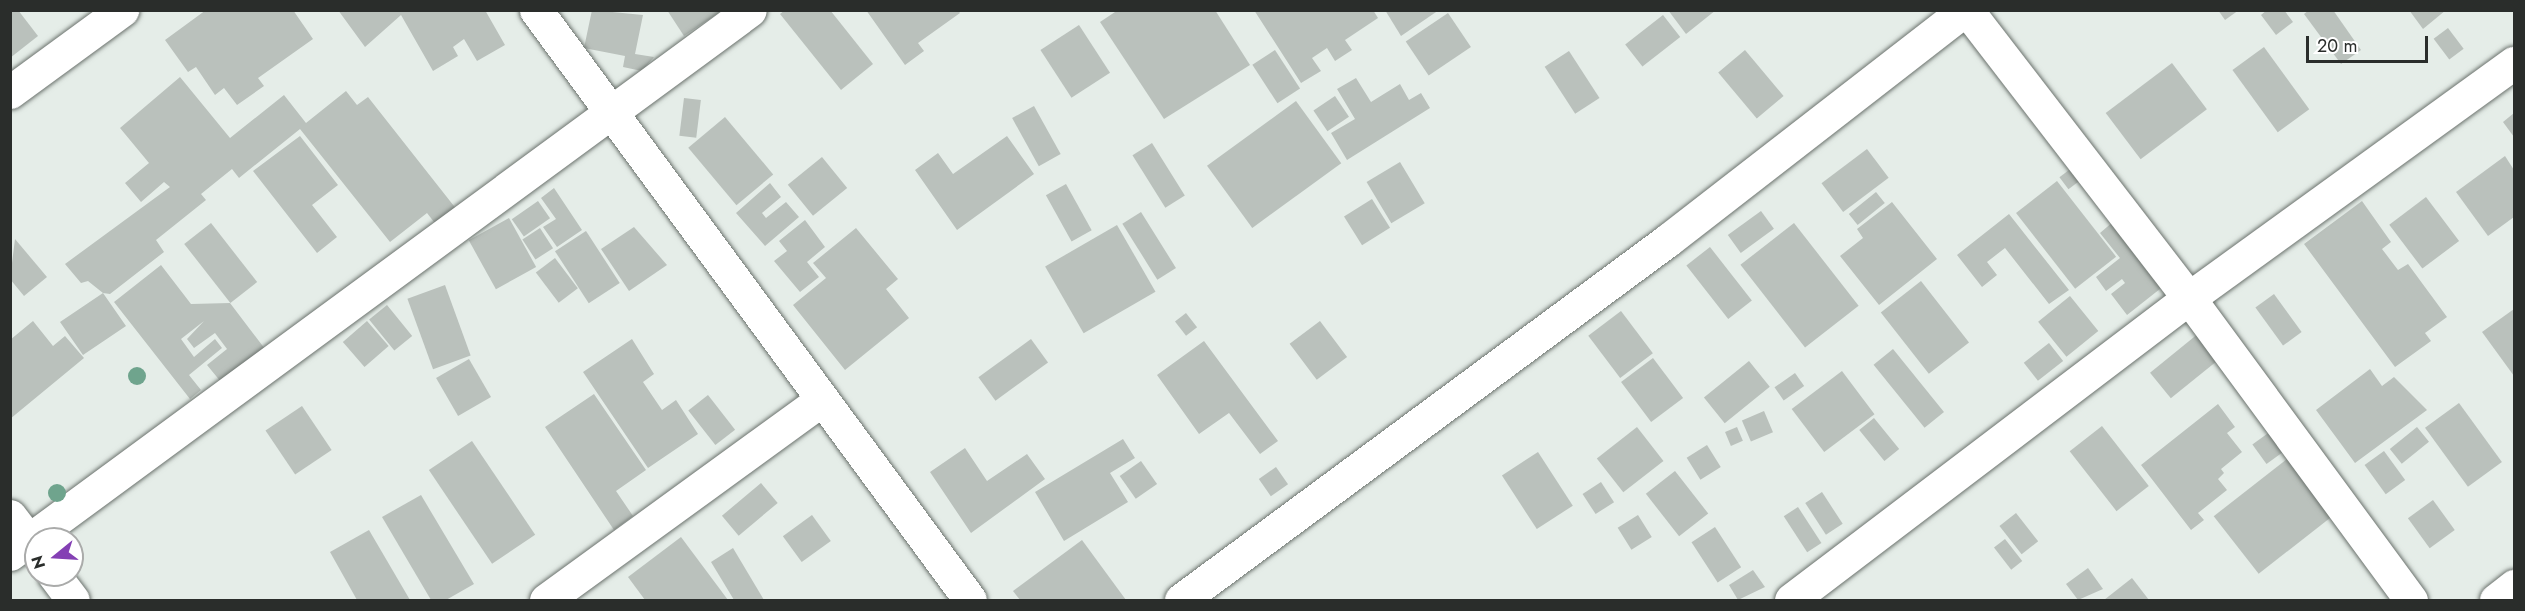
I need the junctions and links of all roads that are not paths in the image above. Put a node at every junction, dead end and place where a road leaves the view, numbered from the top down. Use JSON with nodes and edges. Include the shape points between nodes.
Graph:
{"nodes":[{"id":1,"x":122,"y":10,"type":"edge"},
{"id":2,"x":536,"y":10,"type":"edge"},
{"id":3,"x":750,"y":10,"type":"edge"},
{"id":4,"x":1966,"y":10,"type":"edge"},
{"id":5,"x":2514,"y":63,"type":"edge"},
{"id":6,"x":10,"y":92,"type":"edge"},
{"id":7,"x":612,"y":114,"type":"junction"},
{"id":8,"x":2189,"y":298,"type":"junction"},
{"id":9,"x":820,"y":401,"type":"junction"},
{"id":10,"x":22,"y":540,"type":"edge"},
{"id":11,"x":2514,"y":585,"type":"edge"},
{"id":12,"x":63,"y":587,"type":"edge"},
{"id":13,"x":73,"y":600,"type":"edge"},
{"id":14,"x":546,"y":600,"type":"edge"},
{"id":15,"x":970,"y":600,"type":"edge"},
{"id":16,"x":1181,"y":600,"type":"edge"},
{"id":17,"x":1791,"y":600,"type":"edge"},
{"id":18,"x":2411,"y":600,"type":"edge"},
{"id":19,"x":2496,"y":600,"type":"edge"}],
"edges":[{"from":1,"to":6,"type":"street"},
{"from":2,"to":7,"type":"street"},
{"from":3,"to":7,"type":"street"},
{"from":4,"to":8,"type":"street"},
{"from":4,"to":16,"type":"street","via":[[1668,240]]},
{"from":5,"to":8,"type":"street"},
{"from":7,"to":9,"type":"street"},
{"from":7,"to":10,"type":"street"},
{"from":8,"to":17,"type":"street"},
{"from":8,"to":18,"type":"street"},
{"from":9,"to":14,"type":"street"},
{"from":9,"to":15,"type":"street"},
{"from":11,"to":19,"type":"street"},
{"from":12,"to":13,"type":"street"}]}
